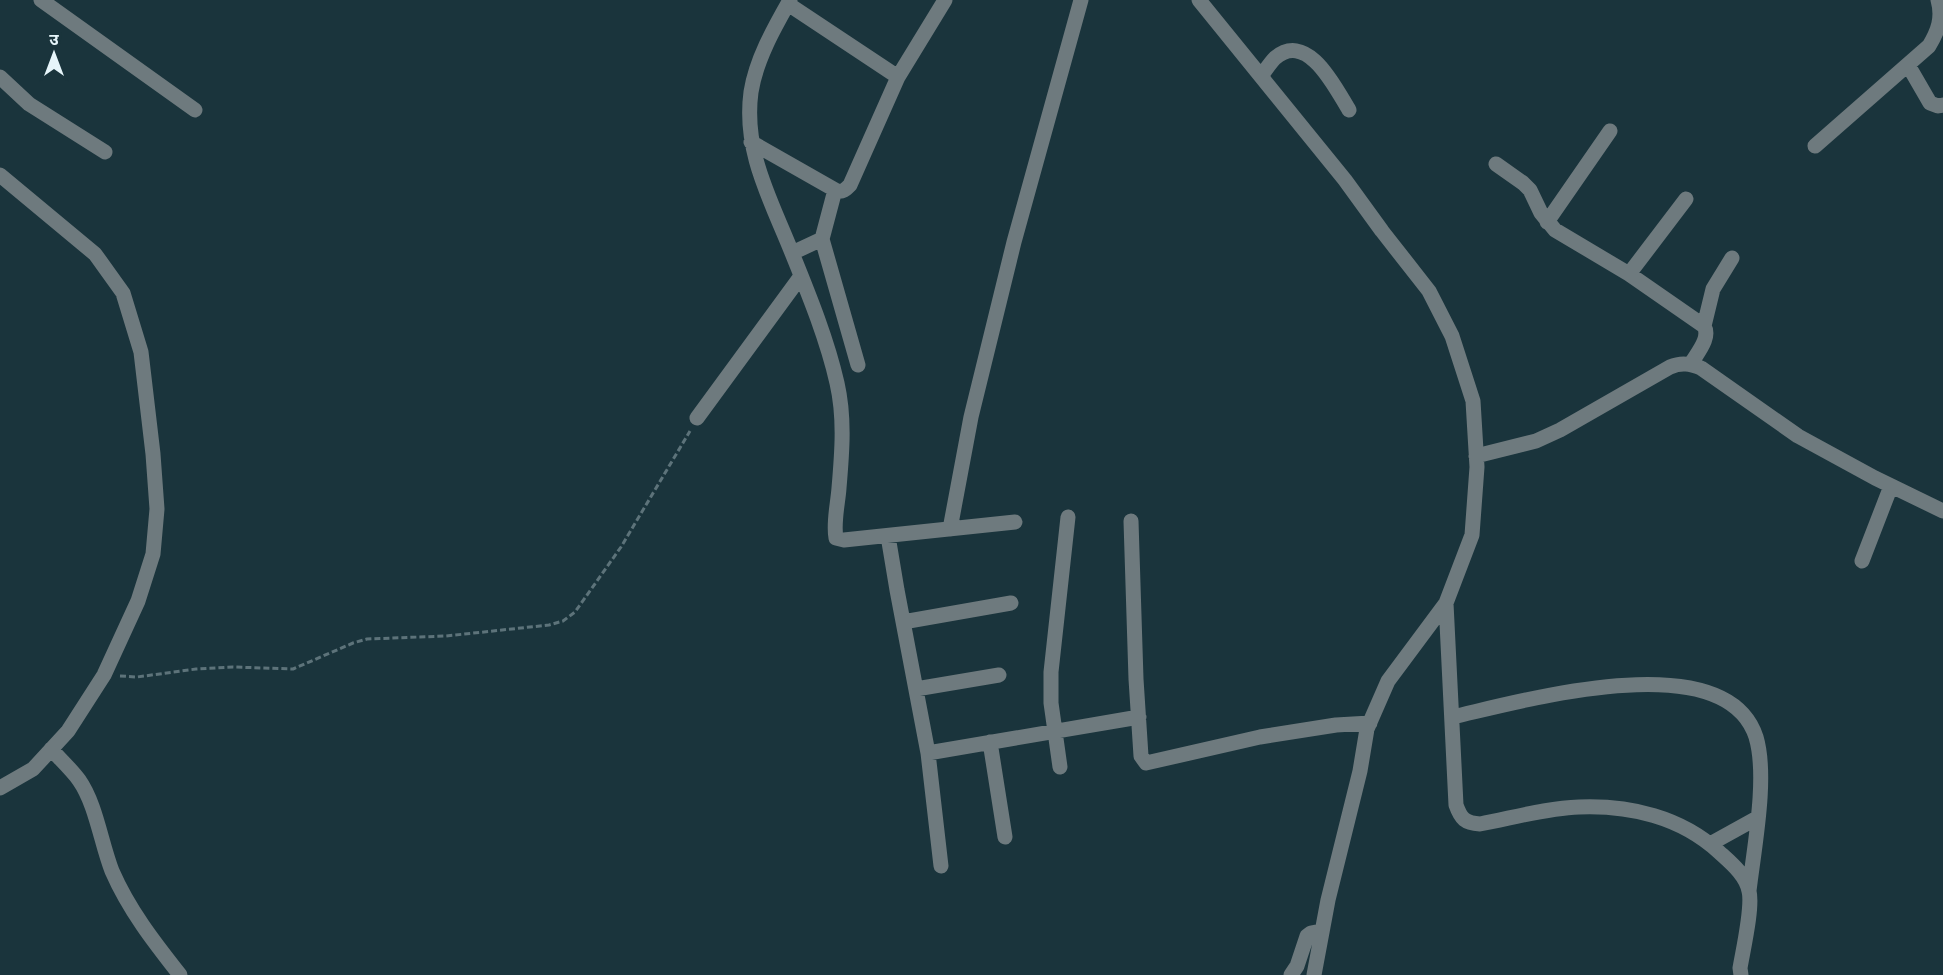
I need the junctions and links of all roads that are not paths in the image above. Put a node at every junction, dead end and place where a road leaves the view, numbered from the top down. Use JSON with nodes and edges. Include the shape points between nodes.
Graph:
{"nodes":[{"id":1,"x":41,"y":0,"type":"edge"},
{"id":2,"x":945,"y":0,"type":"edge"},
{"id":3,"x":1081,"y":0,"type":"edge"},
{"id":4,"x":1199,"y":0,"type":"edge"},
{"id":5,"x":1939,"y":1,"type":"edge"},
{"id":6,"x":789,"y":2,"type":"edge"},
{"id":7,"x":1908,"y":65,"type":"junction"},
{"id":8,"x":1260,"y":76,"type":"junction"},
{"id":9,"x":0,"y":77,"type":"edge"},
{"id":10,"x":898,"y":77,"type":"junction"},
{"id":11,"x":1943,"y":105,"type":"edge"},
{"id":12,"x":195,"y":110,"type":"dead end"},
{"id":13,"x":1349,"y":110,"type":"dead end"},
{"id":14,"x":1610,"y":131,"type":"dead end"},
{"id":15,"x":751,"y":142,"type":"junction"},
{"id":16,"x":1815,"y":146,"type":"dead end"},
{"id":17,"x":105,"y":152,"type":"dead end"},
{"id":18,"x":1496,"y":164,"type":"dead end"},
{"id":19,"x":0,"y":175,"type":"edge"},
{"id":20,"x":835,"y":190,"type":"junction"},
{"id":21,"x":1686,"y":199,"type":"dead end"},
{"id":22,"x":1547,"y":222,"type":"junction"},
{"id":23,"x":822,"y":239,"type":"junction"},
{"id":24,"x":792,"y":253,"type":"junction"},
{"id":25,"x":1732,"y":258,"type":"dead end"},
{"id":26,"x":1629,"y":274,"type":"junction"},
{"id":27,"x":801,"y":276,"type":"junction"},
{"id":28,"x":1704,"y":326,"type":"junction"},
{"id":29,"x":1691,"y":364,"type":"junction"},
{"id":30,"x":858,"y":365,"type":"dead end"},
{"id":31,"x":697,"y":418,"type":"road end"},
{"id":32,"x":1476,"y":456,"type":"junction"},
{"id":33,"x":1891,"y":486,"type":"junction"},
{"id":34,"x":1943,"y":511,"type":"edge"},
{"id":35,"x":1068,"y":517,"type":"dead end"},
{"id":36,"x":1131,"y":521,"type":"dead end"},
{"id":37,"x":1015,"y":522,"type":"dead end"},
{"id":38,"x":950,"y":529,"type":"junction"},
{"id":39,"x":888,"y":536,"type":"junction"},
{"id":40,"x":1862,"y":561,"type":"dead end"},
{"id":41,"x":1011,"y":603,"type":"dead end"},
{"id":42,"x":1446,"y":603,"type":"junction"},
{"id":43,"x":903,"y":622,"type":"junction"},
{"id":44,"x":999,"y":675,"type":"dead end"},
{"id":45,"x":916,"y":689,"type":"junction"},
{"id":46,"x":1138,"y":717,"type":"junction"},
{"id":47,"x":1452,"y":717,"type":"junction"},
{"id":48,"x":1370,"y":723,"type":"junction"},
{"id":49,"x":1054,"y":732,"type":"junction"},
{"id":50,"x":990,"y":742,"type":"junction"},
{"id":51,"x":51,"y":749,"type":"junction"},
{"id":52,"x":928,"y":753,"type":"junction"},
{"id":53,"x":1060,"y":767,"type":"dead end"},
{"id":54,"x":0,"y":788,"type":"edge"},
{"id":55,"x":1757,"y":818,"type":"junction"},
{"id":56,"x":1005,"y":837,"type":"dead end"},
{"id":57,"x":1710,"y":844,"type":"junction"},
{"id":58,"x":941,"y":866,"type":"dead end"},
{"id":59,"x":1749,"y":891,"type":"junction"},
{"id":60,"x":1321,"y":931,"type":"junction"},
{"id":61,"x":180,"y":975,"type":"edge"},
{"id":62,"x":1291,"y":975,"type":"edge"},
{"id":63,"x":1314,"y":975,"type":"edge"},
{"id":64,"x":1741,"y":975,"type":"edge"}],
"edges":[{"from":1,"to":12,"type":"street"},
{"from":2,"to":10,"type":"street"},
{"from":3,"to":38,"type":"street","via":[[1009,264],[969,428]]},
{"from":4,"to":8,"type":"street"},
{"from":5,"to":7,"type":"street","via":[[1936,33],[1929,46]]},
{"from":6,"to":10,"type":"street"},
{"from":6,"to":15,"type":"street","via":[[756,68],[751,94]]},
{"from":7,"to":11,"type":"street","via":[[1930,103]]},
{"from":7,"to":16,"type":"street"},
{"from":8,"to":13,"type":"street","via":[[1276,57],[1300,52],[1317,63]]},
{"from":8,"to":32,"type":"street","via":[[1346,180],[1429,291],[1452,336],[1473,401]]},
{"from":9,"to":17,"type":"street","via":[[29,104]]},
{"from":10,"to":20,"type":"street","via":[[850,186],[842,192]]},
{"from":14,"to":22,"type":"street"},
{"from":15,"to":20,"type":"street"},
{"from":15,"to":24,"type":"street","via":[[756,166]]},
{"from":18,"to":22,"type":"street","via":[[1530,190]]},
{"from":19,"to":51,"type":"street","via":[[94,254],[123,293],[141,352],[153,453],[157,509],[153,554],[138,601],[104,675],[68,731]]},
{"from":20,"to":23,"type":"street"},
{"from":21,"to":26,"type":"street"},
{"from":22,"to":26,"type":"street"},
{"from":23,"to":24,"type":"street"},
{"from":23,"to":30,"type":"street"},
{"from":24,"to":27,"type":"street"},
{"from":25,"to":28,"type":"street","via":[[1713,289]]},
{"from":26,"to":28,"type":"street"},
{"from":27,"to":31,"type":"street"},
{"from":27,"to":39,"type":"street","via":[[825,343],[842,413],[836,538]]},
{"from":28,"to":29,"type":"street","via":[[1706,336]]},
{"from":29,"to":32,"type":"street","via":[[1670,367],[1536,441]]},
{"from":29,"to":33,"type":"street","via":[[1798,436]]},
{"from":32,"to":42,"type":"street","via":[[1472,535]]},
{"from":33,"to":34,"type":"street"},
{"from":33,"to":40,"type":"street"},
{"from":35,"to":49,"type":"street","via":[[1051,672]]},
{"from":36,"to":46,"type":"street"},
{"from":37,"to":38,"type":"street"},
{"from":38,"to":39,"type":"street"},
{"from":39,"to":43,"type":"street"},
{"from":41,"to":43,"type":"street"},
{"from":42,"to":47,"type":"street"},
{"from":42,"to":48,"type":"street","via":[[1388,681]]},
{"from":43,"to":45,"type":"street"},
{"from":44,"to":45,"type":"street"},
{"from":45,"to":52,"type":"street"},
{"from":46,"to":48,"type":"street","via":[[1146,763],[1260,737]]},
{"from":46,"to":49,"type":"street"},
{"from":47,"to":55,"type":"street","via":[[1611,685],[1654,683],[1707,692],[1730,702],[1755,736],[1761,786]]},
{"from":47,"to":57,"type":"street","via":[[1456,805],[1460,817],[1468,824],[1578,807],[1619,808],[1654,815]]},
{"from":48,"to":60,"type":"street"},
{"from":49,"to":50,"type":"street"},
{"from":49,"to":53,"type":"street"},
{"from":50,"to":52,"type":"street"},
{"from":50,"to":56,"type":"street"},
{"from":51,"to":54,"type":"street","via":[[33,769]]},
{"from":51,"to":61,"type":"street","via":[[79,780],[86,794],[126,900]]},
{"from":52,"to":58,"type":"street"},
{"from":55,"to":57,"type":"street"},
{"from":55,"to":59,"type":"street"},
{"from":57,"to":59,"type":"street","via":[[1744,877]]},
{"from":59,"to":64,"type":"street"},
{"from":60,"to":62,"type":"street","via":[[1307,936]]},
{"from":60,"to":63,"type":"street"}]}
